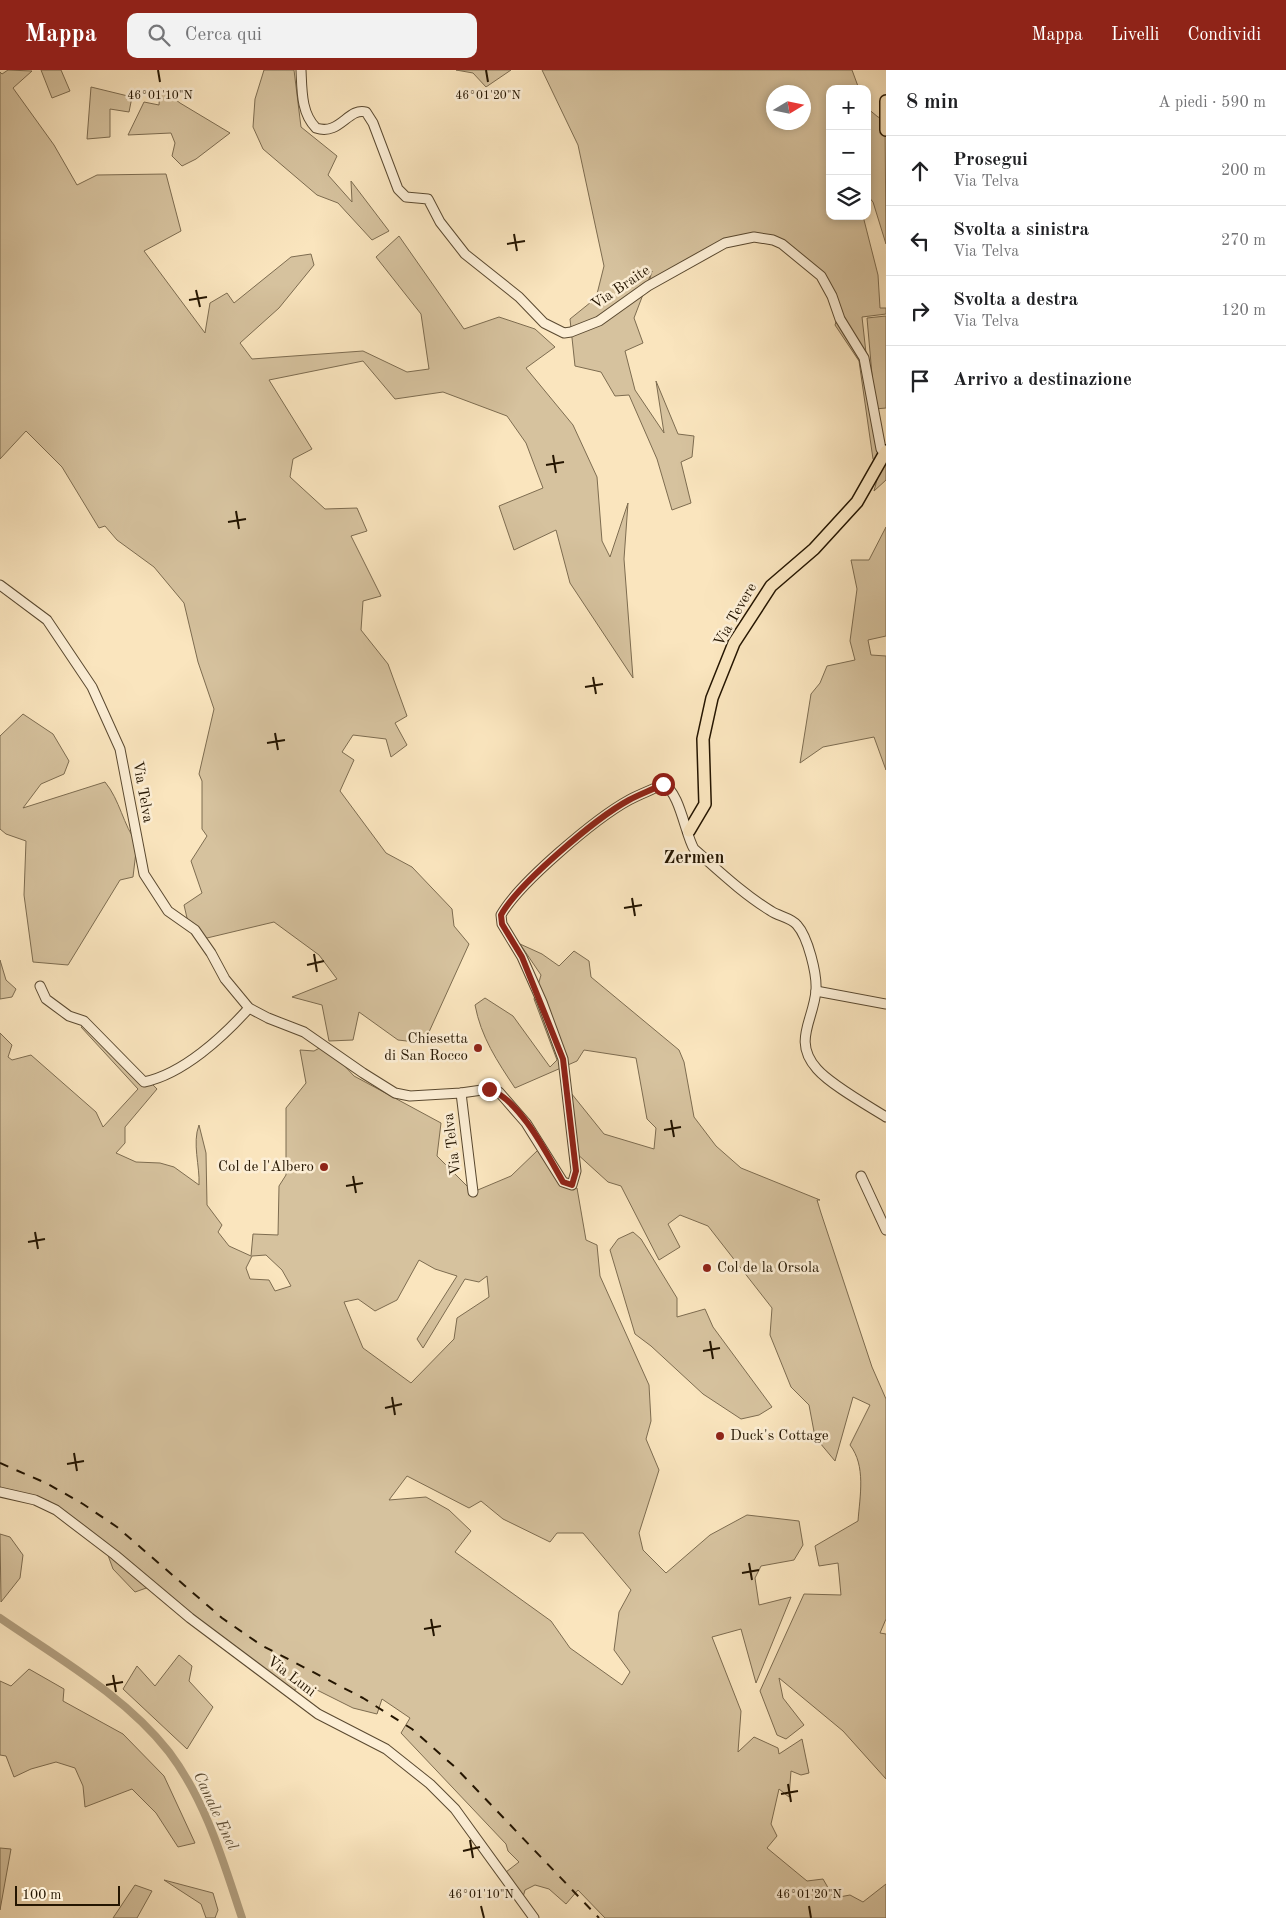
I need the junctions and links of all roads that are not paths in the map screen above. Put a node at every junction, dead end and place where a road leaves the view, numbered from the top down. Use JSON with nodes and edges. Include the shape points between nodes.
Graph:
{"nodes":[{"id":1,"x":301,"y":70,"type":"edge"},
{"id":2,"x":886,"y":101,"type":"edge"},
{"id":3,"x":886,"y":130,"type":"edge"},
{"id":4,"x":885,"y":452,"type":"edge"},
{"id":5,"x":0,"y":585,"type":"edge"},
{"id":6,"x":688,"y":830,"type":"junction"},
{"id":7,"x":40,"y":986,"type":"dead end"},
{"id":8,"x":816,"y":991,"type":"junction"},
{"id":9,"x":886,"y":1004,"type":"edge"},
{"id":10,"x":250,"y":1008,"type":"junction"},
{"id":11,"x":461,"y":1093,"type":"junction"},
{"id":12,"x":886,"y":1117,"type":"edge"},
{"id":13,"x":861,"y":1176,"type":"dead end"},
{"id":14,"x":473,"y":1192,"type":"dead end"},
{"id":15,"x":886,"y":1230,"type":"edge"},
{"id":16,"x":0,"y":1492,"type":"edge"},
{"id":17,"x":534,"y":1918,"type":"edge"}],
"edges":[{"from":1,"to":4,"type":"street","name":"Via Braite","via":[[304,110],[309,122],[316,128],[330,129],[341,125],[356,112],[366,112],[398,189],[406,197],[428,199],[440,222],[465,254],[519,297],[544,323],[564,332],[599,321],[648,286],[725,242],[754,237],[782,244],[822,276],[840,319],[864,358],[881,449]]},
{"from":2,"to":3,"type":"main road"},
{"from":4,"to":6,"type":"main road","name":"Via Tevere","via":[[848,513],[814,549],[771,586],[734,643],[712,698],[703,739],[704,804]]},
{"from":5,"to":10,"type":"street","name":"Via Telva","via":[[47,620],[92,687],[120,749],[144,874],[168,911],[195,930],[225,980]]},
{"from":6,"to":8,"type":"street","via":[[689,842],[694,849],[750,896],[797,924],[807,944]]},
{"from":6,"to":11,"type":"street","name":"Via Telva","via":[[670,790],[663,784],[625,802],[566,847],[501,915],[502,924],[522,957],[563,1059],[576,1171],[572,1185],[563,1182],[526,1123],[499,1092],[489,1089]]},
{"from":7,"to":10,"type":"street","via":[[46,999],[68,1016],[84,1021],[144,1082],[178,1070]]},
{"from":8,"to":9,"type":"street"},
{"from":8,"to":12,"type":"street","via":[[804,1035],[807,1053],[817,1070]]},
{"from":10,"to":11,"type":"street","name":"Via Telva","via":[[304,1032],[395,1093],[410,1096]]},
{"from":11,"to":14,"type":"street","name":"Via Telva"},
{"from":13,"to":15,"type":"street"},
{"from":16,"to":17,"type":"street","name":"Via Luni","via":[[35,1500],[60,1513],[116,1555],[190,1618],[318,1714],[386,1749],[430,1784],[455,1809]]}]}
